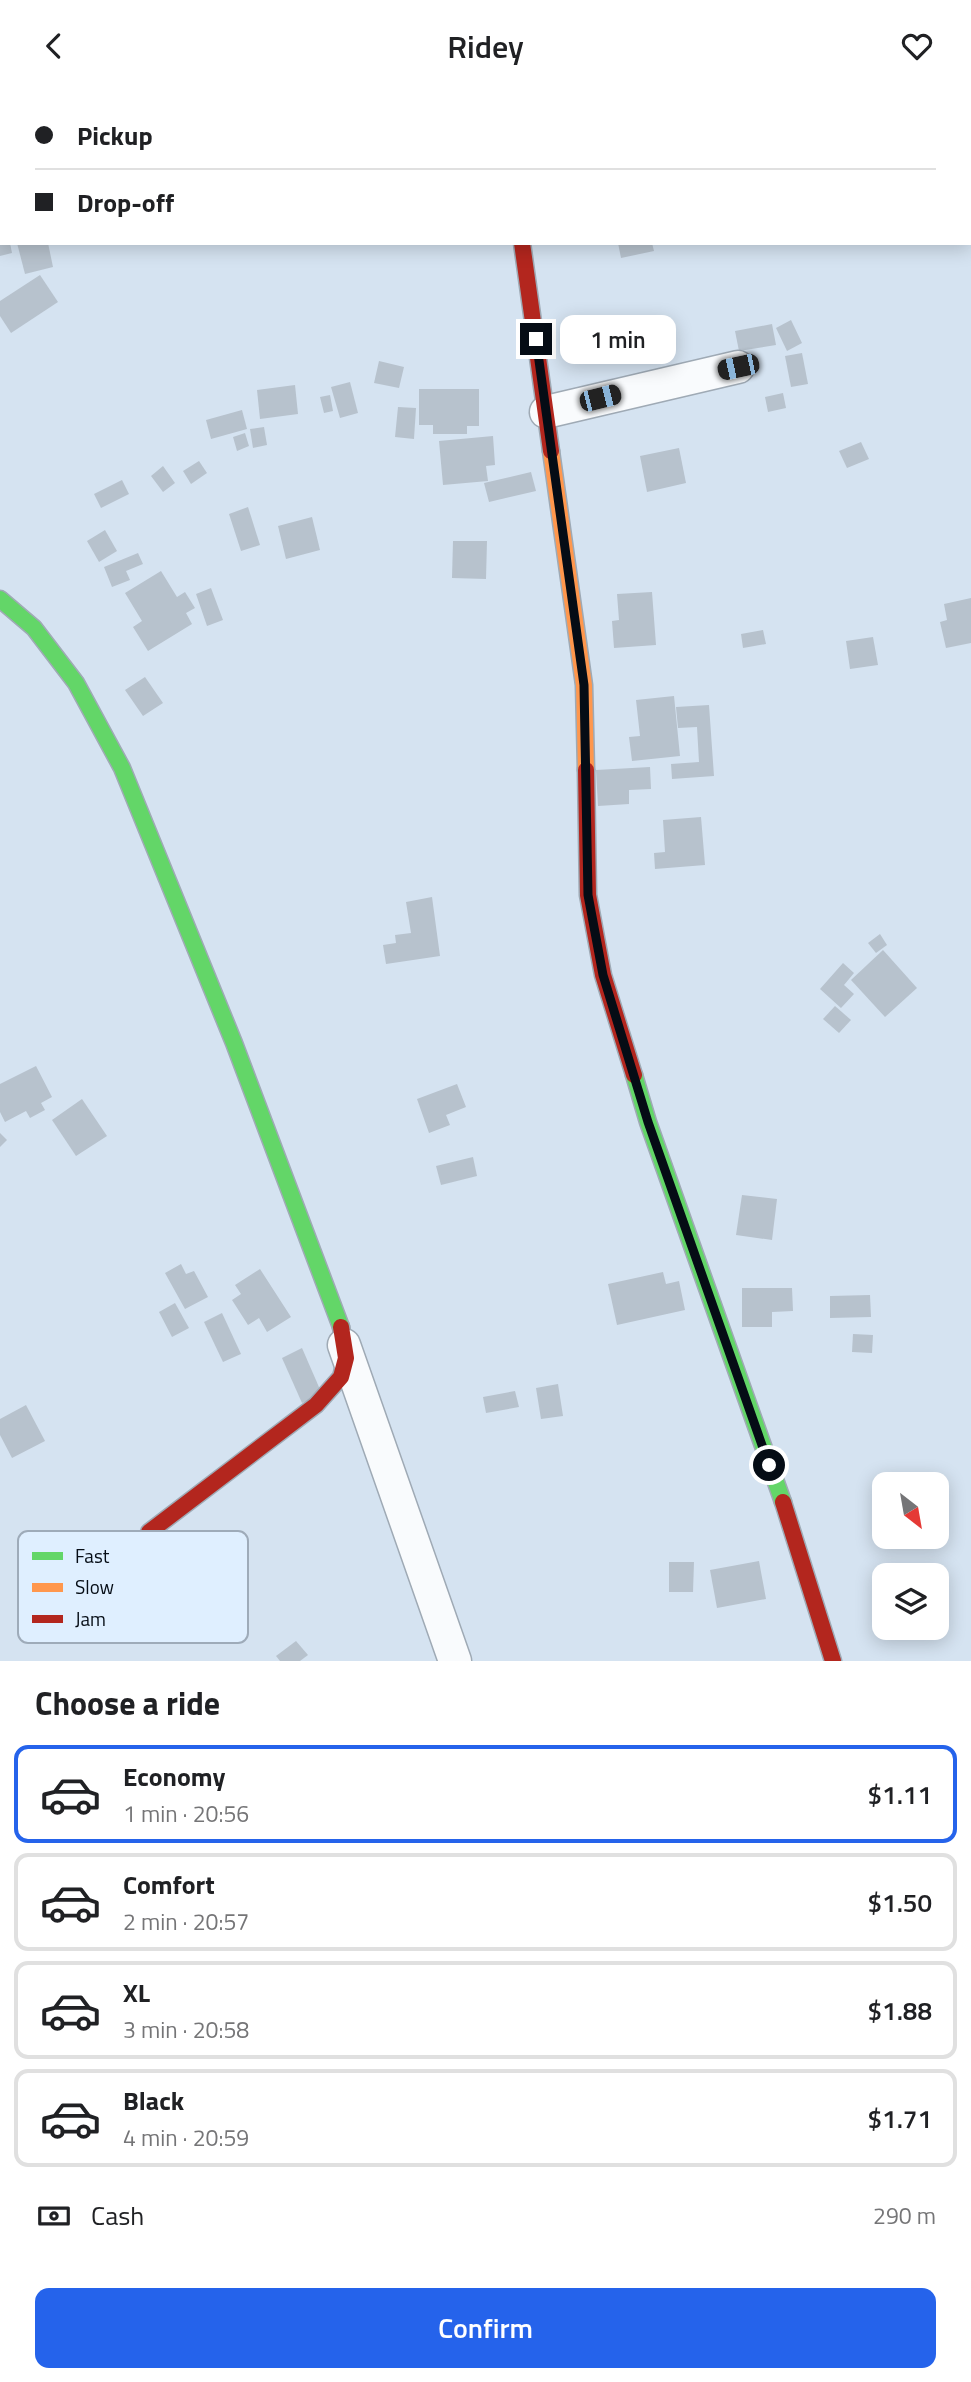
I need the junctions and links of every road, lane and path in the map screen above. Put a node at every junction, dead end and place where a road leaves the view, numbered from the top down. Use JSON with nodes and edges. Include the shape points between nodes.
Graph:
{"nodes":[{"id":1,"x":522,"y":245,"type":"edge"},
{"id":2,"x":738,"y":367,"type":"dead end"},
{"id":3,"x":546,"y":412,"type":"junction"},
{"id":4,"x":0,"y":599,"type":"edge"},
{"id":5,"x":344,"y":1345,"type":"junction"},
{"id":6,"x":150,"y":1531,"type":"edge"},
{"id":7,"x":455,"y":1661,"type":"edge"},
{"id":8,"x":833,"y":1661,"type":"edge"}],
"edges":[{"from":1,"to":3,"type":"street"},
{"from":2,"to":3,"type":"street"},
{"from":3,"to":8,"type":"street","via":[[584,685],[588,895],[603,975],[648,1122],[787,1513]]},
{"from":4,"to":5,"type":"street","via":[[34,628],[76,683],[122,768],[234,1042]]},
{"from":5,"to":6,"type":"street","via":[[341,1377],[316,1405]]},
{"from":5,"to":7,"type":"street"}]}
